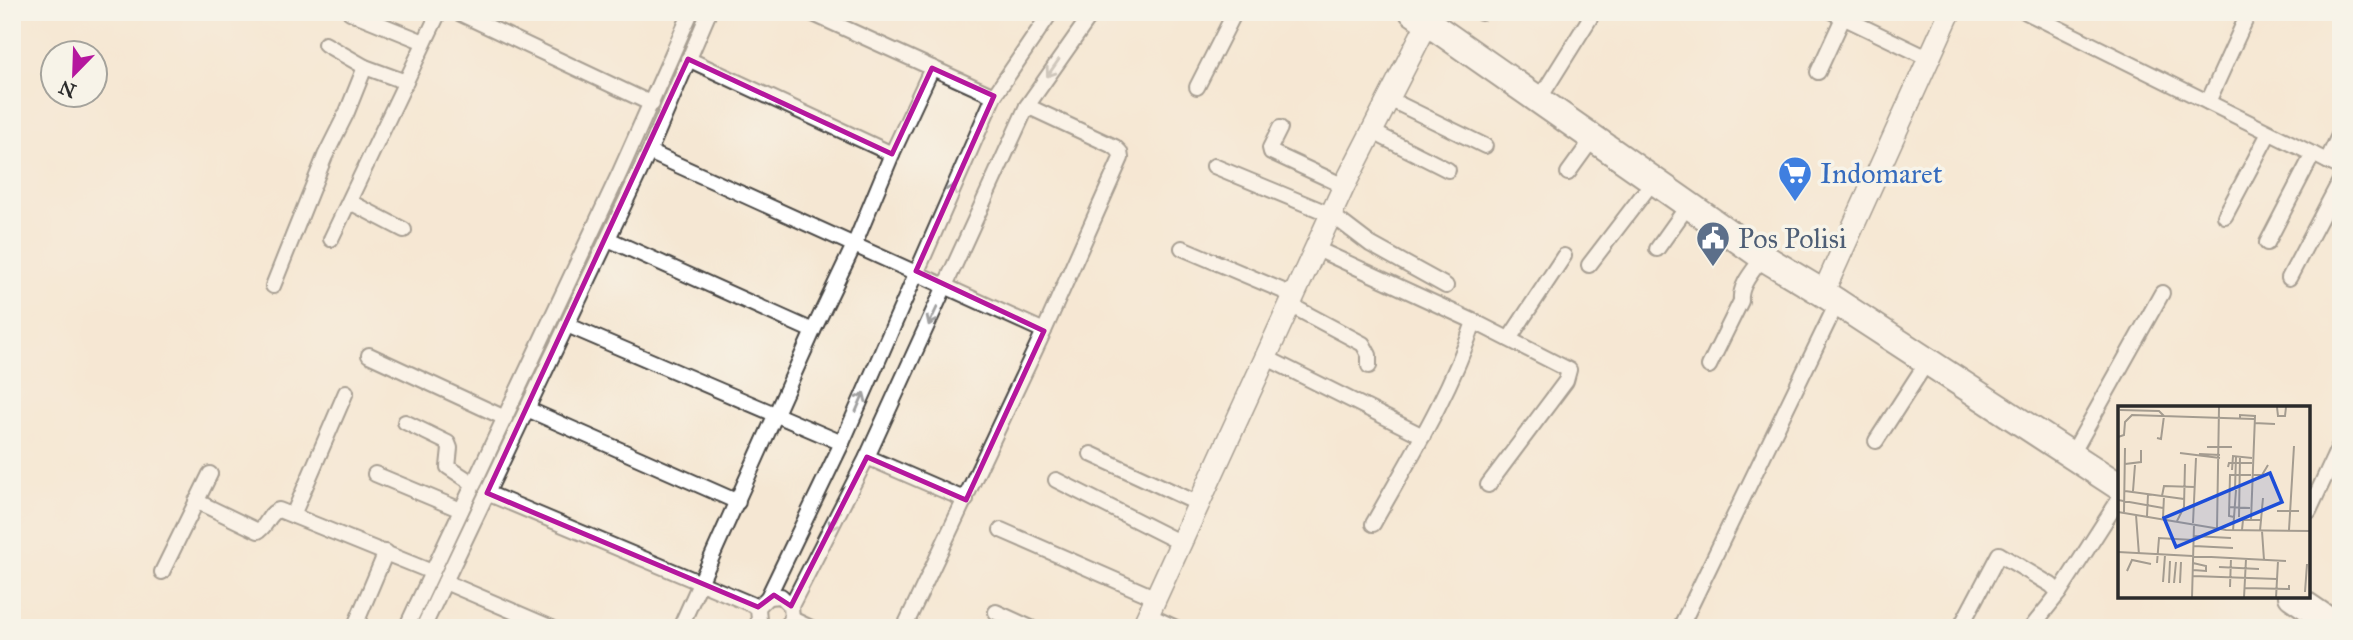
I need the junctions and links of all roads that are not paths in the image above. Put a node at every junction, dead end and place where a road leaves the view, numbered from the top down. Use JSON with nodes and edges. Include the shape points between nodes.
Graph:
{"nodes":[{"id":1,"x":350,"y":12,"type":"edge"},
{"id":2,"x":439,"y":12,"type":"edge"},
{"id":3,"x":457,"y":12,"type":"edge"},
{"id":4,"x":691,"y":12,"type":"edge"},
{"id":5,"x":709,"y":12,"type":"edge"},
{"id":6,"x":809,"y":12,"type":"edge"},
{"id":7,"x":1051,"y":12,"type":"edge"},
{"id":8,"x":1093,"y":12,"type":"edge"},
{"id":9,"x":1235,"y":12,"type":"edge"},
{"id":10,"x":1950,"y":12,"type":"edge"},
{"id":11,"x":2026,"y":12,"type":"edge"},
{"id":12,"x":2249,"y":12,"type":"edge"},
{"id":13,"x":1426,"y":15,"type":"edge"},
{"id":14,"x":1837,"y":15,"type":"edge"},
{"id":15,"x":1590,"y":18,"type":"dead end"},
{"id":16,"x":424,"y":42,"type":"junction"},
{"id":17,"x":325,"y":44,"type":"dead end"},
{"id":18,"x":1928,"y":58,"type":"junction"},
{"id":19,"x":688,"y":59,"type":"junction"},
{"id":20,"x":365,"y":66,"type":"junction"},
{"id":21,"x":932,"y":68,"type":"junction"},
{"id":22,"x":1818,"y":72,"type":"dead end"},
{"id":23,"x":406,"y":82,"type":"junction"},
{"id":24,"x":1197,"y":87,"type":"dead end"},
{"id":25,"x":1545,"y":90,"type":"junction"},
{"id":26,"x":994,"y":96,"type":"junction"},
{"id":27,"x":1387,"y":98,"type":"junction"},
{"id":28,"x":2208,"y":102,"type":"junction"},
{"id":29,"x":652,"y":103,"type":"junction"},
{"id":30,"x":1027,"y":106,"type":"junction"},
{"id":31,"x":1280,"y":128,"type":"dead end"},
{"id":32,"x":1371,"y":131,"type":"junction"},
{"id":33,"x":2341,"y":131,"type":"edge"},
{"id":34,"x":2269,"y":132,"type":"junction"},
{"id":35,"x":1594,"y":137,"type":"junction"},
{"id":36,"x":1485,"y":146,"type":"dead end"},
{"id":37,"x":649,"y":152,"type":"junction"},
{"id":38,"x":892,"y":154,"type":"junction"},
{"id":39,"x":2313,"y":154,"type":"junction"},
{"id":40,"x":2334,"y":165,"type":"edge"},
{"id":41,"x":1214,"y":166,"type":"dead end"},
{"id":42,"x":1448,"y":170,"type":"dead end"},
{"id":43,"x":1568,"y":173,"type":"dead end"},
{"id":44,"x":2341,"y":179,"type":"edge"},
{"id":45,"x":1654,"y":180,"type":"junction"},
{"id":46,"x":1344,"y":186,"type":"junction"},
{"id":47,"x":350,"y":202,"type":"junction"},
{"id":48,"x":1689,"y":204,"type":"junction"},
{"id":49,"x":1332,"y":215,"type":"junction"},
{"id":50,"x":2225,"y":216,"type":"dead end"},
{"id":51,"x":404,"y":230,"type":"dead end"},
{"id":52,"x":331,"y":239,"type":"dead end"},
{"id":53,"x":608,"y":239,"type":"junction"},
{"id":54,"x":855,"y":243,"type":"junction"},
{"id":55,"x":2267,"y":243,"type":"dead end"},
{"id":56,"x":1182,"y":248,"type":"dead end"},
{"id":57,"x":1317,"y":249,"type":"junction"},
{"id":58,"x":1657,"y":249,"type":"dead end"},
{"id":59,"x":1564,"y":256,"type":"dead end"},
{"id":60,"x":1763,"y":257,"type":"junction"},
{"id":61,"x":1589,"y":265,"type":"dead end"},
{"id":62,"x":916,"y":271,"type":"junction"},
{"id":63,"x":2289,"y":278,"type":"dead end"},
{"id":64,"x":273,"y":286,"type":"dead end"},
{"id":65,"x":947,"y":286,"type":"junction"},
{"id":66,"x":1446,"y":286,"type":"dead end"},
{"id":67,"x":1833,"y":293,"type":"junction"},
{"id":68,"x":2162,"y":293,"type":"dead end"},
{"id":69,"x":1293,"y":300,"type":"junction"},
{"id":70,"x":1474,"y":322,"type":"junction"},
{"id":71,"x":567,"y":325,"type":"junction"},
{"id":72,"x":813,"y":331,"type":"junction"},
{"id":73,"x":1044,"y":331,"type":"junction"},
{"id":74,"x":1509,"y":339,"type":"junction"},
{"id":75,"x":369,"y":355,"type":"dead end"},
{"id":76,"x":1265,"y":357,"type":"junction"},
{"id":77,"x":1927,"y":362,"type":"junction"},
{"id":78,"x":1369,"y":366,"type":"dead end"},
{"id":79,"x":1709,"y":366,"type":"dead end"},
{"id":80,"x":346,"y":392,"type":"dead end"},
{"id":81,"x":527,"y":409,"type":"junction"},
{"id":82,"x":776,"y":415,"type":"junction"},
{"id":83,"x":505,"y":418,"type":"junction"},
{"id":84,"x":405,"y":422,"type":"dead end"},
{"id":85,"x":1423,"y":436,"type":"junction"},
{"id":86,"x":1876,"y":441,"type":"dead end"},
{"id":87,"x":2341,"y":442,"type":"edge"},
{"id":88,"x":842,"y":443,"type":"junction"},
{"id":89,"x":2077,"y":445,"type":"junction"},
{"id":90,"x":1091,"y":454,"type":"dead end"},
{"id":91,"x":867,"y":457,"type":"junction"},
{"id":92,"x":2118,"y":473,"type":"edge"},
{"id":93,"x":210,"y":474,"type":"dead end"},
{"id":94,"x":375,"y":474,"type":"dead end"},
{"id":95,"x":1056,"y":480,"type":"dead end"},
{"id":96,"x":474,"y":484,"type":"junction"},
{"id":97,"x":1488,"y":485,"type":"dead end"},
{"id":98,"x":2118,"y":486,"type":"edge"},
{"id":99,"x":487,"y":493,"type":"junction"},
{"id":100,"x":966,"y":500,"type":"junction"},
{"id":101,"x":196,"y":501,"type":"junction"},
{"id":102,"x":2118,"y":501,"type":"edge"},
{"id":103,"x":738,"y":502,"type":"junction"},
{"id":104,"x":1199,"y":504,"type":"junction"},
{"id":105,"x":2311,"y":507,"type":"edge"},
{"id":106,"x":461,"y":510,"type":"junction"},
{"id":107,"x":293,"y":515,"type":"junction"},
{"id":108,"x":1373,"y":524,"type":"dead end"},
{"id":109,"x":1001,"y":530,"type":"dead end"},
{"id":110,"x":1181,"y":543,"type":"junction"},
{"id":111,"x":386,"y":552,"type":"junction"},
{"id":112,"x":162,"y":572,"type":"dead end"},
{"id":113,"x":432,"y":572,"type":"junction"},
{"id":114,"x":445,"y":582,"type":"junction"},
{"id":115,"x":701,"y":582,"type":"junction"},
{"id":116,"x":2059,"y":593,"type":"junction"},
{"id":117,"x":2311,"y":595,"type":"edge"},
{"id":118,"x":2295,"y":598,"type":"edge"},
{"id":119,"x":996,"y":612,"type":"dead end"},
{"id":120,"x":1149,"y":613,"type":"edge"},
{"id":121,"x":761,"y":616,"type":"edge"},
{"id":122,"x":2341,"y":616,"type":"edge"},
{"id":123,"x":790,"y":618,"type":"edge"},
{"id":124,"x":354,"y":628,"type":"edge"},
{"id":125,"x":406,"y":628,"type":"edge"},
{"id":126,"x":423,"y":628,"type":"edge"},
{"id":127,"x":552,"y":628,"type":"edge"},
{"id":128,"x":680,"y":628,"type":"edge"},
{"id":129,"x":811,"y":628,"type":"edge"},
{"id":130,"x":904,"y":628,"type":"edge"},
{"id":131,"x":1031,"y":628,"type":"edge"},
{"id":132,"x":1176,"y":628,"type":"edge"},
{"id":133,"x":1680,"y":628,"type":"edge"},
{"id":134,"x":1960,"y":628,"type":"edge"},
{"id":135,"x":2031,"y":628,"type":"edge"},
{"id":136,"x":2339,"y":628,"type":"edge"}],
"edges":[{"from":1,"to":16,"type":"street"},
{"from":2,"to":16,"type":"street"},
{"from":3,"to":29,"type":"street"},
{"from":4,"to":29,"type":"street"},
{"from":5,"to":19,"type":"street"},
{"from":6,"to":21,"type":"street"},
{"from":7,"to":26,"type":"street"},
{"from":8,"to":30,"type":"street","one_way":true},
{"from":9,"to":24,"type":"street"},
{"from":10,"to":18,"type":"main road"},
{"from":11,"to":28,"type":"street"},
{"from":12,"to":28,"type":"street"},
{"from":13,"to":25,"type":"highway"},
{"from":13,"to":27,"type":"main road"},
{"from":13,"to":35,"type":"highway"},
{"from":14,"to":18,"type":"street"},
{"from":14,"to":22,"type":"street"},
{"from":15,"to":25,"type":"street"},
{"from":16,"to":23,"type":"street"},
{"from":17,"to":20,"type":"street"},
{"from":18,"to":67,"type":"main road"},
{"from":19,"to":37,"type":"street"},
{"from":19,"to":38,"type":"street"},
{"from":20,"to":23,"type":"street"},
{"from":20,"to":64,"type":"street"},
{"from":21,"to":26,"type":"street"},
{"from":21,"to":38,"type":"street"},
{"from":23,"to":47,"type":"street"},
{"from":25,"to":67,"type":"highway"},
{"from":62,"to":26,"type":"street","one_way":true},
{"from":27,"to":32,"type":"main road"},
{"from":27,"to":36,"type":"street"},
{"from":28,"to":34,"type":"street"},
{"from":29,"to":83,"type":"street"},
{"from":30,"to":65,"type":"street"},
{"from":30,"to":73,"type":"street","via":[[1115,147],[1121,155]]},
{"from":31,"to":46,"type":"street","via":[[1271,152]]},
{"from":32,"to":42,"type":"street"},
{"from":32,"to":46,"type":"main road"},
{"from":33,"to":40,"type":"street"},
{"from":34,"to":39,"type":"street"},
{"from":34,"to":50,"type":"street"},
{"from":35,"to":43,"type":"street"},
{"from":35,"to":45,"type":"highway"},
{"from":37,"to":53,"type":"street"},
{"from":37,"to":54,"type":"street"},
{"from":38,"to":54,"type":"street"},
{"from":39,"to":40,"type":"street"},
{"from":39,"to":55,"type":"street"},
{"from":41,"to":49,"type":"street"},
{"from":44,"to":63,"type":"street"},
{"from":45,"to":48,"type":"highway"},
{"from":45,"to":61,"type":"street"},
{"from":46,"to":49,"type":"main road"},
{"from":47,"to":51,"type":"street"},
{"from":47,"to":52,"type":"street"},
{"from":48,"to":58,"type":"street"},
{"from":48,"to":60,"type":"highway"},
{"from":49,"to":57,"type":"main road"},
{"from":49,"to":66,"type":"street","via":[[1370,244]]},
{"from":53,"to":71,"type":"street"},
{"from":53,"to":72,"type":"street"},
{"from":54,"to":62,"type":"street"},
{"from":54,"to":72,"type":"street"},
{"from":56,"to":69,"type":"street"},
{"from":57,"to":69,"type":"main road"},
{"from":57,"to":70,"type":"street"},
{"from":59,"to":74,"type":"street"},
{"from":60,"to":67,"type":"highway"},
{"from":60,"to":79,"type":"street","via":[[1743,286],[1741,301]]},
{"from":62,"to":65,"type":"street"},
{"from":88,"to":62,"type":"street","one_way":true},
{"from":65,"to":73,"type":"street"},
{"from":65,"to":91,"type":"street","one_way":true},
{"from":67,"to":77,"type":"highway"},
{"from":67,"to":89,"type":"highway"},
{"from":67,"to":133,"type":"street","via":[[1763,461]]},
{"from":68,"to":89,"type":"street"},
{"from":69,"to":76,"type":"main road"},
{"from":69,"to":78,"type":"street","via":[[1363,344]]},
{"from":70,"to":74,"type":"street"},
{"from":70,"to":85,"type":"street"},
{"from":71,"to":81,"type":"street"},
{"from":71,"to":82,"type":"street"},
{"from":72,"to":82,"type":"street"},
{"from":73,"to":100,"type":"street"},
{"from":74,"to":97,"type":"street","via":[[1570,373]]},
{"from":75,"to":83,"type":"street"},
{"from":76,"to":85,"type":"street"},
{"from":76,"to":104,"type":"main road"},
{"from":77,"to":86,"type":"street"},
{"from":77,"to":98,"type":"highway"},
{"from":80,"to":107,"type":"street"},
{"from":81,"to":99,"type":"street"},
{"from":81,"to":103,"type":"street"},
{"from":82,"to":88,"type":"street"},
{"from":82,"to":103,"type":"street"},
{"from":83,"to":96,"type":"street"},
{"from":84,"to":96,"type":"street","via":[[448,443],[450,469]]},
{"from":85,"to":108,"type":"street"},
{"from":87,"to":105,"type":"street"},
{"from":88,"to":121,"type":"street"},
{"from":89,"to":92,"type":"highway"},
{"from":90,"to":104,"type":"street"},
{"from":91,"to":100,"type":"street"},
{"from":91,"to":123,"type":"street","one_way":true},
{"from":93,"to":101,"type":"street"},
{"from":94,"to":106,"type":"street"},
{"from":95,"to":110,"type":"street"},
{"from":96,"to":106,"type":"street"},
{"from":99,"to":114,"type":"street"},
{"from":99,"to":115,"type":"street"},
{"from":100,"to":130,"type":"street"},
{"from":101,"to":107,"type":"street","via":[[258,531],[276,510]]},
{"from":101,"to":112,"type":"street"},
{"from":102,"to":116,"type":"street"},
{"from":103,"to":115,"type":"street"},
{"from":104,"to":110,"type":"main road"},
{"from":106,"to":113,"type":"street"},
{"from":107,"to":111,"type":"street"},
{"from":109,"to":120,"type":"street"},
{"from":110,"to":120,"type":"main road"},
{"from":111,"to":113,"type":"street"},
{"from":111,"to":124,"type":"street"},
{"from":113,"to":125,"type":"street"},
{"from":114,"to":126,"type":"street"},
{"from":114,"to":127,"type":"street"},
{"from":115,"to":121,"type":"street"},
{"from":115,"to":128,"type":"street"},
{"from":116,"to":134,"type":"street","via":[[1999,554]]},
{"from":116,"to":135,"type":"street"},
{"from":117,"to":122,"type":"highway"},
{"from":118,"to":136,"type":"highway"},
{"from":119,"to":131,"type":"street"},
{"from":120,"to":132,"type":"street"},
{"from":121,"to":123,"type":"street","via":[[781,596]]},
{"from":123,"to":129,"type":"street"}]}
